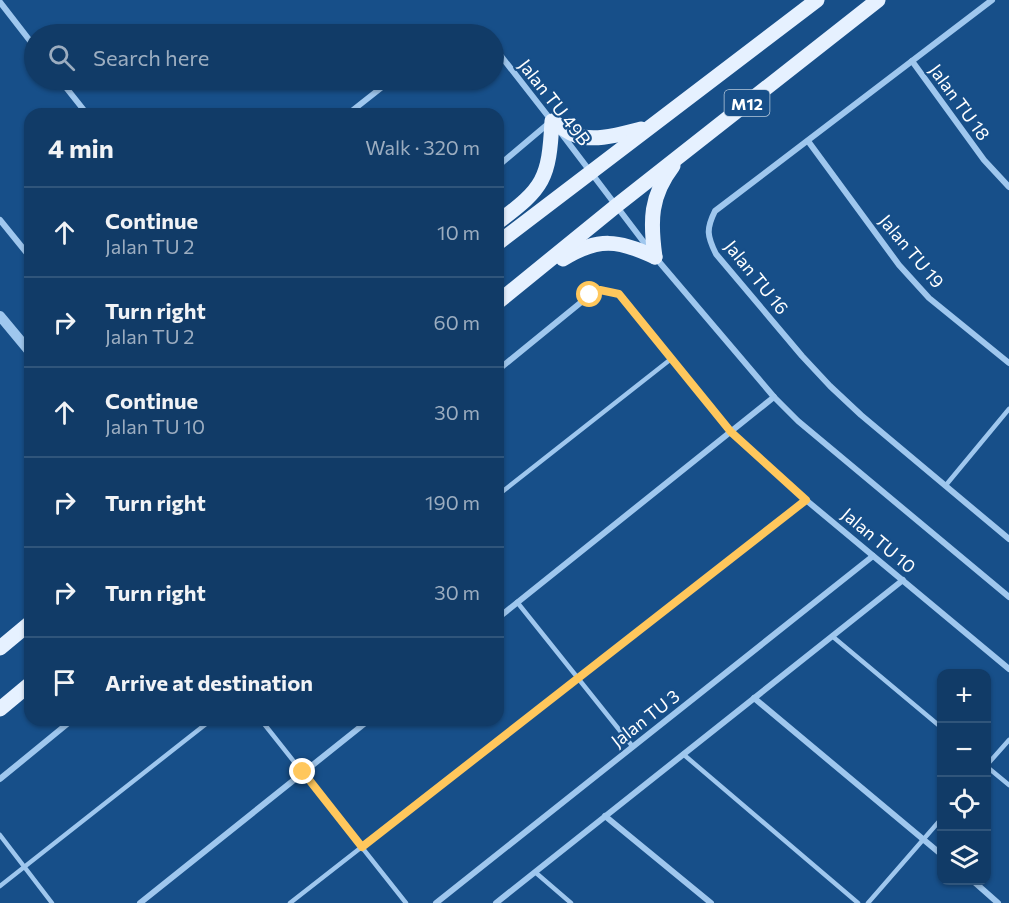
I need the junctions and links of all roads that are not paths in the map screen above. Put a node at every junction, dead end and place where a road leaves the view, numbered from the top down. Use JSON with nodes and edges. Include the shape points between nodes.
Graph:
{"nodes":[{"id":1,"x":817,"y":0,"type":"edge"},
{"id":2,"x":878,"y":0,"type":"edge"},
{"id":3,"x":992,"y":0,"type":"edge"},
{"id":4,"x":0,"y":2,"type":"edge"},
{"id":5,"x":24,"y":33,"type":"edge"},
{"id":6,"x":504,"y":60,"type":"edge"},
{"id":7,"x":912,"y":62,"type":"junction"},
{"id":8,"x":68,"y":90,"type":"edge"},
{"id":9,"x":378,"y":90,"type":"edge"},
{"id":10,"x":82,"y":108,"type":"edge"},
{"id":11,"x":356,"y":108,"type":"edge"},
{"id":12,"x":552,"y":121,"type":"junction"},
{"id":13,"x":648,"y":128,"type":"junction"},
{"id":14,"x":808,"y":141,"type":"junction"},
{"id":15,"x":682,"y":154,"type":"junction"},
{"id":16,"x":504,"y":161,"type":"edge"},
{"id":17,"x":590,"y":172,"type":"junction"},
{"id":18,"x":1009,"y":187,"type":"edge"},
{"id":19,"x":616,"y":206,"type":"junction"},
{"id":20,"x":504,"y":218,"type":"edge"},
{"id":21,"x":0,"y":220,"type":"edge"},
{"id":22,"x":504,"y":238,"type":"edge"},
{"id":23,"x":24,"y":250,"type":"edge"},
{"id":24,"x":655,"y":257,"type":"junction"},
{"id":25,"x":504,"y":297,"type":"edge"},
{"id":26,"x":504,"y":298,"type":"edge"},
{"id":27,"x":0,"y":316,"type":"edge"},
{"id":28,"x":24,"y":345,"type":"edge"},
{"id":29,"x":671,"y":359,"type":"junction"},
{"id":30,"x":1009,"y":363,"type":"edge"},
{"id":31,"x":504,"y":365,"type":"edge"},
{"id":32,"x":774,"y":397,"type":"junction"},
{"id":33,"x":1009,"y":409,"type":"edge"},
{"id":34,"x":731,"y":432,"type":"junction"},
{"id":35,"x":946,"y":485,"type":"junction"},
{"id":36,"x":504,"y":490,"type":"edge"},
{"id":37,"x":806,"y":500,"type":"junction"},
{"id":38,"x":1009,"y":539,"type":"edge"},
{"id":39,"x":873,"y":556,"type":"junction"},
{"id":40,"x":903,"y":580,"type":"junction"},
{"id":41,"x":1009,"y":597,"type":"edge"},
{"id":42,"x":517,"y":602,"type":"junction"},
{"id":43,"x":504,"y":613,"type":"edge"},
{"id":44,"x":24,"y":628,"type":"edge"},
{"id":45,"x":832,"y":636,"type":"junction"},
{"id":46,"x":0,"y":648,"type":"edge"},
{"id":47,"x":1009,"y":669,"type":"edge"},
{"id":48,"x":578,"y":678,"type":"junction"},
{"id":49,"x":24,"y":689,"type":"edge"},
{"id":50,"x":754,"y":698,"type":"junction"},
{"id":51,"x":0,"y":709,"type":"edge"},
{"id":52,"x":937,"y":724,"type":"edge"},
{"id":53,"x":65,"y":726,"type":"edge"},
{"id":54,"x":204,"y":726,"type":"edge"},
{"id":55,"x":266,"y":726,"type":"edge"},
{"id":56,"x":361,"y":726,"type":"edge"},
{"id":57,"x":1009,"y":740,"type":"edge"},
{"id":58,"x":633,"y":747,"type":"junction"},
{"id":59,"x":683,"y":754,"type":"junction"},
{"id":60,"x":991,"y":761,"type":"edge"},
{"id":61,"x":991,"y":769,"type":"edge"},
{"id":62,"x":303,"y":772,"type":"junction"},
{"id":63,"x":0,"y":779,"type":"edge"},
{"id":64,"x":1009,"y":785,"type":"edge"},
{"id":65,"x":605,"y":816,"type":"junction"},
{"id":66,"x":937,"y":824,"type":"edge"},
{"id":67,"x":0,"y":835,"type":"edge"},
{"id":68,"x":923,"y":839,"type":"junction"},
{"id":69,"x":362,"y":847,"type":"junction"},
{"id":70,"x":937,"y":851,"type":"edge"},
{"id":71,"x":24,"y":867,"type":"junction"},
{"id":72,"x":534,"y":872,"type":"junction"},
{"id":73,"x":978,"y":885,"type":"edge"},
{"id":74,"x":0,"y":886,"type":"edge"},
{"id":75,"x":52,"y":903,"type":"edge"},
{"id":76,"x":140,"y":903,"type":"edge"},
{"id":77,"x":290,"y":903,"type":"edge"},
{"id":78,"x":406,"y":903,"type":"edge"},
{"id":79,"x":436,"y":903,"type":"edge"},
{"id":80,"x":496,"y":903,"type":"edge"},
{"id":81,"x":571,"y":903,"type":"edge"},
{"id":82,"x":711,"y":903,"type":"edge"},
{"id":83,"x":858,"y":903,"type":"edge"},
{"id":84,"x":868,"y":903,"type":"edge"},
{"id":85,"x":998,"y":903,"type":"edge"}],
"edges":[{"from":1,"to":13,"type":"main road","number":"M12"},
{"from":2,"to":15,"type":"main road","number":"M12"},
{"from":3,"to":7,"type":"street","name":"Jalan TU 16"},
{"from":4,"to":5,"type":"street"},
{"from":6,"to":12,"type":"street","name":"Jalan TU 49B"},
{"from":7,"to":14,"type":"street","name":"Jalan TU 16"},
{"from":7,"to":18,"type":"street","name":"Jalan TU 18","via":[[984,160]]},
{"from":8,"to":10,"type":"street"},
{"from":9,"to":11,"type":"street"},
{"from":12,"to":13,"type":"main road","via":[[574,135],[590,137]]},
{"from":12,"to":16,"type":"street"},
{"from":12,"to":17,"type":"street","name":"Jalan TU 49B"},
{"from":12,"to":20,"type":"main road","via":[[546,171],[525,202]]},
{"from":13,"to":17,"type":"main road","number":"M12"},
{"from":14,"to":30,"type":"street","name":"Jalan TU 19","via":[[899,265],[930,298]]},
{"from":14,"to":35,"type":"street","name":"Jalan TU 16","via":[[715,211],[708,224],[709,239],[716,254],[830,386]]},
{"from":15,"to":19,"type":"main road","number":"M12"},
{"from":15,"to":24,"type":"main road","via":[[666,175],[652,209]]},
{"from":17,"to":19,"type":"street","name":"Jalan TU 49B"},
{"from":17,"to":22,"type":"main road","number":"M12"},
{"from":19,"to":24,"type":"street","name":"Jalan TU 49B"},
{"from":19,"to":25,"type":"main road","number":"M12"},
{"from":21,"to":23,"type":"street"},
{"from":24,"to":26,"type":"main road","via":[[615,243],[597,244],[580,249]]},
{"from":24,"to":32,"type":"street","name":"Jalan TU 49B"},
{"from":27,"to":28,"type":"street"},
{"from":29,"to":31,"type":"street","name":"Jalan TU 10","via":[[619,294],[600,290]]},
{"from":29,"to":34,"type":"street","name":"Jalan TU 10"},
{"from":29,"to":36,"type":"lane"},
{"from":32,"to":34,"type":"street"},
{"from":32,"to":41,"type":"street","name":"Jalan TU 49B","via":[[832,451]]},
{"from":33,"to":35,"type":"lane"},
{"from":34,"to":37,"type":"street","name":"Jalan TU 10"},
{"from":34,"to":42,"type":"street"},
{"from":35,"to":38,"type":"street","name":"Jalan TU 16"},
{"from":37,"to":39,"type":"street","name":"Jalan TU 10"},
{"from":37,"to":48,"type":"lane"},
{"from":39,"to":40,"type":"street","name":"Jalan TU 10"},
{"from":39,"to":58,"type":"street","name":"Jalan TU 3"},
{"from":40,"to":45,"type":"street"},
{"from":40,"to":47,"type":"street","name":"Jalan TU 10"},
{"from":42,"to":43,"type":"street"},
{"from":42,"to":48,"type":"lane"},
{"from":44,"to":46,"type":"main road"},
{"from":45,"to":50,"type":"street"},
{"from":45,"to":52,"type":"lane"},
{"from":48,"to":58,"type":"lane"},
{"from":48,"to":69,"type":"lane"},
{"from":49,"to":51,"type":"main road"},
{"from":50,"to":59,"type":"street"},
{"from":50,"to":68,"type":"street"},
{"from":53,"to":63,"type":"street"},
{"from":54,"to":71,"type":"lane"},
{"from":55,"to":62,"type":"lane"},
{"from":56,"to":62,"type":"street"},
{"from":57,"to":60,"type":"lane"},
{"from":58,"to":79,"type":"street","name":"Jalan TU 3"},
{"from":59,"to":65,"type":"street"},
{"from":59,"to":83,"type":"lane"},
{"from":61,"to":64,"type":"lane"},
{"from":62,"to":69,"type":"lane"},
{"from":62,"to":76,"type":"street"},
{"from":65,"to":72,"type":"street"},
{"from":65,"to":82,"type":"street"},
{"from":66,"to":68,"type":"lane"},
{"from":67,"to":71,"type":"lane"},
{"from":68,"to":70,"type":"street"},
{"from":68,"to":84,"type":"lane"},
{"from":69,"to":77,"type":"lane"},
{"from":69,"to":78,"type":"lane"},
{"from":71,"to":74,"type":"lane"},
{"from":71,"to":75,"type":"lane"},
{"from":72,"to":80,"type":"street"},
{"from":72,"to":81,"type":"lane"},
{"from":73,"to":85,"type":"street"}]}
